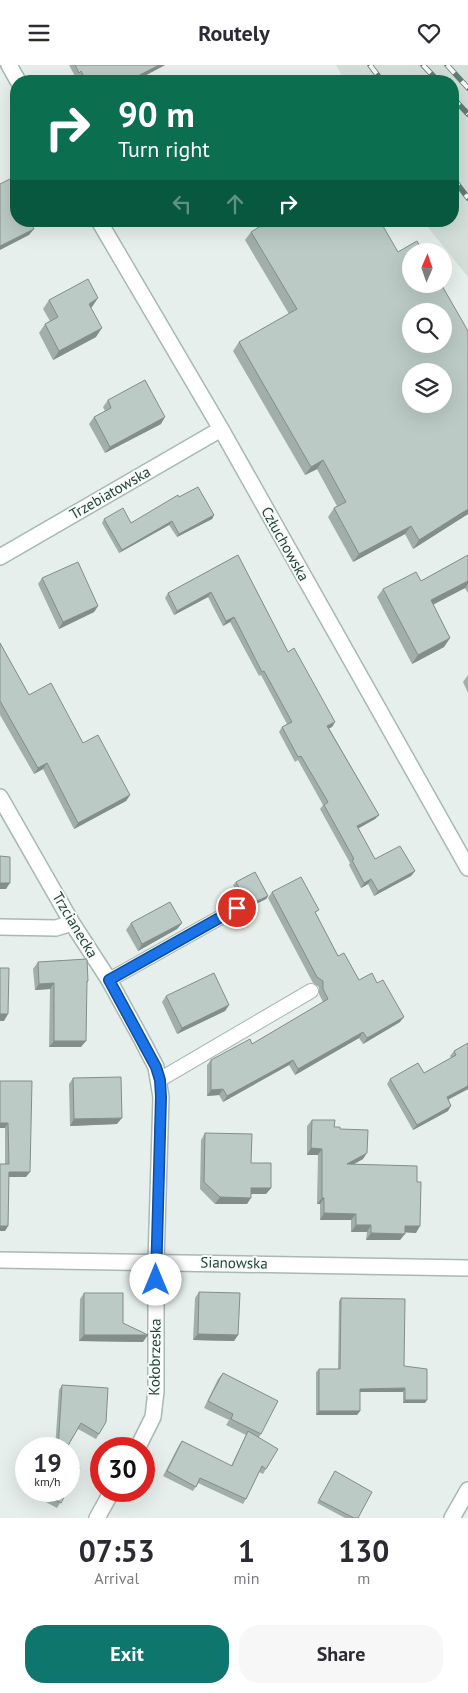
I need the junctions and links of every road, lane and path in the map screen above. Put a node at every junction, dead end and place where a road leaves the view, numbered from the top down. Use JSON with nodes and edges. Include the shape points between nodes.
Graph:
{"nodes":[{"id":1,"x":103,"y":227,"type":"edge"},
{"id":2,"x":221,"y":429,"type":"junction"},
{"id":3,"x":0,"y":557,"type":"edge"},
{"id":4,"x":0,"y":797,"type":"edge"},
{"id":5,"x":468,"y":868,"type":"edge"},
{"id":6,"x":237,"y":908,"type":"dead end"},
{"id":7,"x":72,"y":923,"type":"junction"},
{"id":8,"x":0,"y":927,"type":"edge"},
{"id":9,"x":109,"y":980,"type":"junction"},
{"id":10,"x":311,"y":991,"type":"dead end"},
{"id":11,"x":160,"y":1080,"type":"junction"},
{"id":12,"x":0,"y":1260,"type":"edge"},
{"id":13,"x":156,"y":1261,"type":"junction"},
{"id":14,"x":468,"y":1268,"type":"edge"},
{"id":15,"x":143,"y":1437,"type":"edge"},
{"id":16,"x":468,"y":1491,"type":"edge"},
{"id":17,"x":106,"y":1502,"type":"edge"},
{"id":18,"x":97,"y":1518,"type":"edge"},
{"id":19,"x":452,"y":1518,"type":"edge"}],
"edges":[{"from":1,"to":2,"type":"street","name":"Człuchowska"},
{"from":2,"to":3,"type":"street","name":"Trzebiatowska"},
{"from":2,"to":5,"type":"street","name":"Człuchowska"},
{"from":4,"to":7,"type":"street","name":"Trzcianecka"},
{"from":6,"to":9,"type":"lane"},
{"from":7,"to":8,"type":"street","via":[[56,928]]},
{"from":7,"to":9,"type":"street","name":"Trzcianecka"},
{"from":9,"to":11,"type":"street","name":"Trzcianecka"},
{"from":10,"to":11,"type":"lane"},
{"from":11,"to":13,"type":"street","name":"Trzcianecka"},
{"from":12,"to":13,"type":"street","name":"Sianowska"},
{"from":13,"to":14,"type":"street","name":"Sianowska"},
{"from":13,"to":15,"type":"street","name":"Kołobrzeska","via":[[156,1391],[154,1417]]},
{"from":16,"to":19,"type":"street"},
{"from":17,"to":18,"type":"street"}]}
